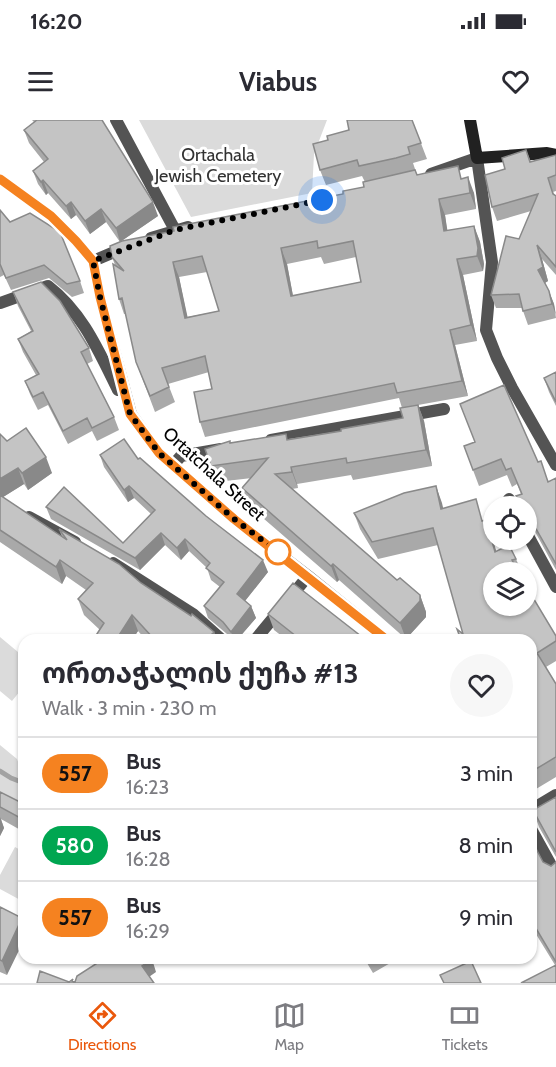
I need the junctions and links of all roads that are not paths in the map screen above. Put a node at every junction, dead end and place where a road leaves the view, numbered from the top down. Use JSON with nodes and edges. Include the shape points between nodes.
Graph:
{"nodes":[{"id":1,"x":116,"y":120,"type":"edge"},
{"id":2,"x":470,"y":120,"type":"edge"},
{"id":3,"x":556,"y":155,"type":"edge"},
{"id":4,"x":477,"y":158,"type":"junction"},
{"id":5,"x":0,"y":179,"type":"edge"},
{"id":6,"x":415,"y":179,"type":"edge"},
{"id":7,"x":198,"y":225,"type":"edge"},
{"id":8,"x":175,"y":230,"type":"junction"},
{"id":9,"x":93,"y":261,"type":"junction"},
{"id":10,"x":0,"y":303,"type":"edge"},
{"id":11,"x":444,"y":409,"type":"dead end"},
{"id":12,"x":130,"y":414,"type":"junction"},
{"id":13,"x":258,"y":443,"type":"edge"},
{"id":14,"x":236,"y":447,"type":"edge"},
{"id":15,"x":173,"y":465,"type":"junction"},
{"id":16,"x":556,"y":465,"type":"edge"},
{"id":17,"x":28,"y":516,"type":"edge"},
{"id":18,"x":85,"y":548,"type":"edge"},
{"id":19,"x":536,"y":550,"type":"edge"},
{"id":20,"x":104,"y":558,"type":"edge"},
{"id":21,"x":308,"y":576,"type":"junction"},
{"id":22,"x":556,"y":587,"type":"edge"},
{"id":23,"x":215,"y":634,"type":"edge"},
{"id":24,"x":262,"y":634,"type":"edge"},
{"id":25,"x":380,"y":634,"type":"edge"},
{"id":26,"x":556,"y":795,"type":"edge"},
{"id":27,"x":537,"y":806,"type":"edge"},
{"id":28,"x":537,"y":840,"type":"edge"},
{"id":29,"x":556,"y":874,"type":"edge"}],
"edges":[{"from":1,"to":8,"type":"street"},
{"from":2,"to":4,"type":"main road"},
{"from":3,"to":4,"type":"main road"},
{"from":4,"to":6,"type":"street"},
{"from":4,"to":16,"type":"street","via":[[492,262],[486,330],[512,388]]},
{"from":5,"to":9,"type":"street","name":"Ortatchala Street","via":[[51,216]]},
{"from":7,"to":8,"type":"street"},
{"from":8,"to":9,"type":"street"},
{"from":9,"to":12,"type":"street","name":"Ortatchala Street"},
{"from":10,"to":12,"type":"street","via":[[48,286],[63,297],[85,324]]},
{"from":11,"to":13,"type":"street"},
{"from":12,"to":15,"type":"street","name":"Ortatchala Street"},
{"from":14,"to":15,"type":"street","via":[[181,456]]},
{"from":15,"to":21,"type":"street","name":"Ortatchala Street"},
{"from":17,"to":18,"type":"street"},
{"from":19,"to":22,"type":"street"},
{"from":20,"to":23,"type":"street","via":[[193,614]]},
{"from":21,"to":24,"type":"street"},
{"from":21,"to":25,"type":"street","name":"Ortatchala Street"},
{"from":26,"to":27,"type":"street"},
{"from":28,"to":29,"type":"street"}]}
